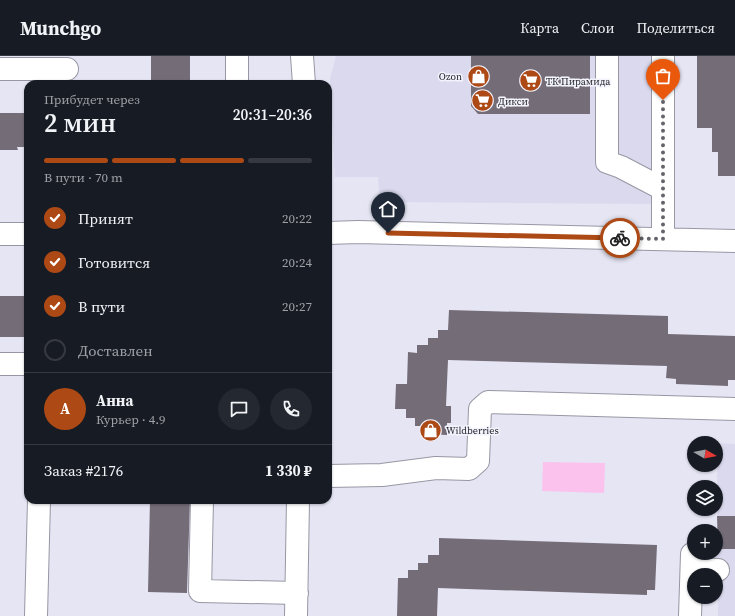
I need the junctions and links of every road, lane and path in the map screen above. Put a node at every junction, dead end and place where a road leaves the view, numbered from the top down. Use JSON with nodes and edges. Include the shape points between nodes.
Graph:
{"nodes":[{"id":1,"x":237,"y":56,"type":"edge"},
{"id":2,"x":302,"y":56,"type":"edge"},
{"id":3,"x":607,"y":56,"type":"edge"},
{"id":4,"x":663,"y":56,"type":"edge"},
{"id":5,"x":0,"y":69,"type":"edge"},
{"id":6,"x":67,"y":70,"type":"edge"},
{"id":7,"x":237,"y":80,"type":"edge"},
{"id":8,"x":304,"y":80,"type":"edge"},
{"id":9,"x":663,"y":189,"type":"junction"},
{"id":10,"x":332,"y":233,"type":"edge"},
{"id":11,"x":0,"y":234,"type":"edge"},
{"id":12,"x":24,"y":234,"type":"edge"},
{"id":13,"x":663,"y":239,"type":"junction"},
{"id":14,"x":735,"y":241,"type":"edge"},
{"id":15,"x":0,"y":364,"type":"edge"},
{"id":16,"x":24,"y":364,"type":"edge"},
{"id":17,"x":735,"y":409,"type":"edge"},
{"id":18,"x":332,"y":476,"type":"edge"},
{"id":19,"x":39,"y":504,"type":"edge"},
{"id":20,"x":202,"y":504,"type":"edge"},
{"id":21,"x":298,"y":504,"type":"edge"},
{"id":22,"x":692,"y":568,"type":"edge"},
{"id":23,"x":712,"y":568,"type":"edge"},
{"id":24,"x":297,"y":593,"type":"junction"},
{"id":25,"x":690,"y":604,"type":"edge"},
{"id":26,"x":36,"y":616,"type":"edge"},
{"id":27,"x":296,"y":616,"type":"edge"},
{"id":28,"x":690,"y":616,"type":"edge"}],
"edges":[{"from":1,"to":7,"type":"street"},
{"from":2,"to":8,"type":"street"},
{"from":3,"to":9,"type":"street","via":[[607,162]]},
{"from":4,"to":9,"type":"street"},
{"from":5,"to":6,"type":"street"},
{"from":9,"to":13,"type":"street"},
{"from":10,"to":13,"type":"street"},
{"from":11,"to":12,"type":"street"},
{"from":13,"to":14,"type":"street"},
{"from":15,"to":16,"type":"street"},
{"from":17,"to":18,"type":"street","via":[[488,402],[480,409],[478,461],[469,469],[436,468],[382,475]]},
{"from":19,"to":26,"type":"street"},
{"from":20,"to":24,"type":"street","via":[[200,591]]},
{"from":21,"to":24,"type":"street"},
{"from":22,"to":23,"type":"street","via":[[692,562]]},
{"from":24,"to":27,"type":"street"},
{"from":25,"to":28,"type":"street"}]}
